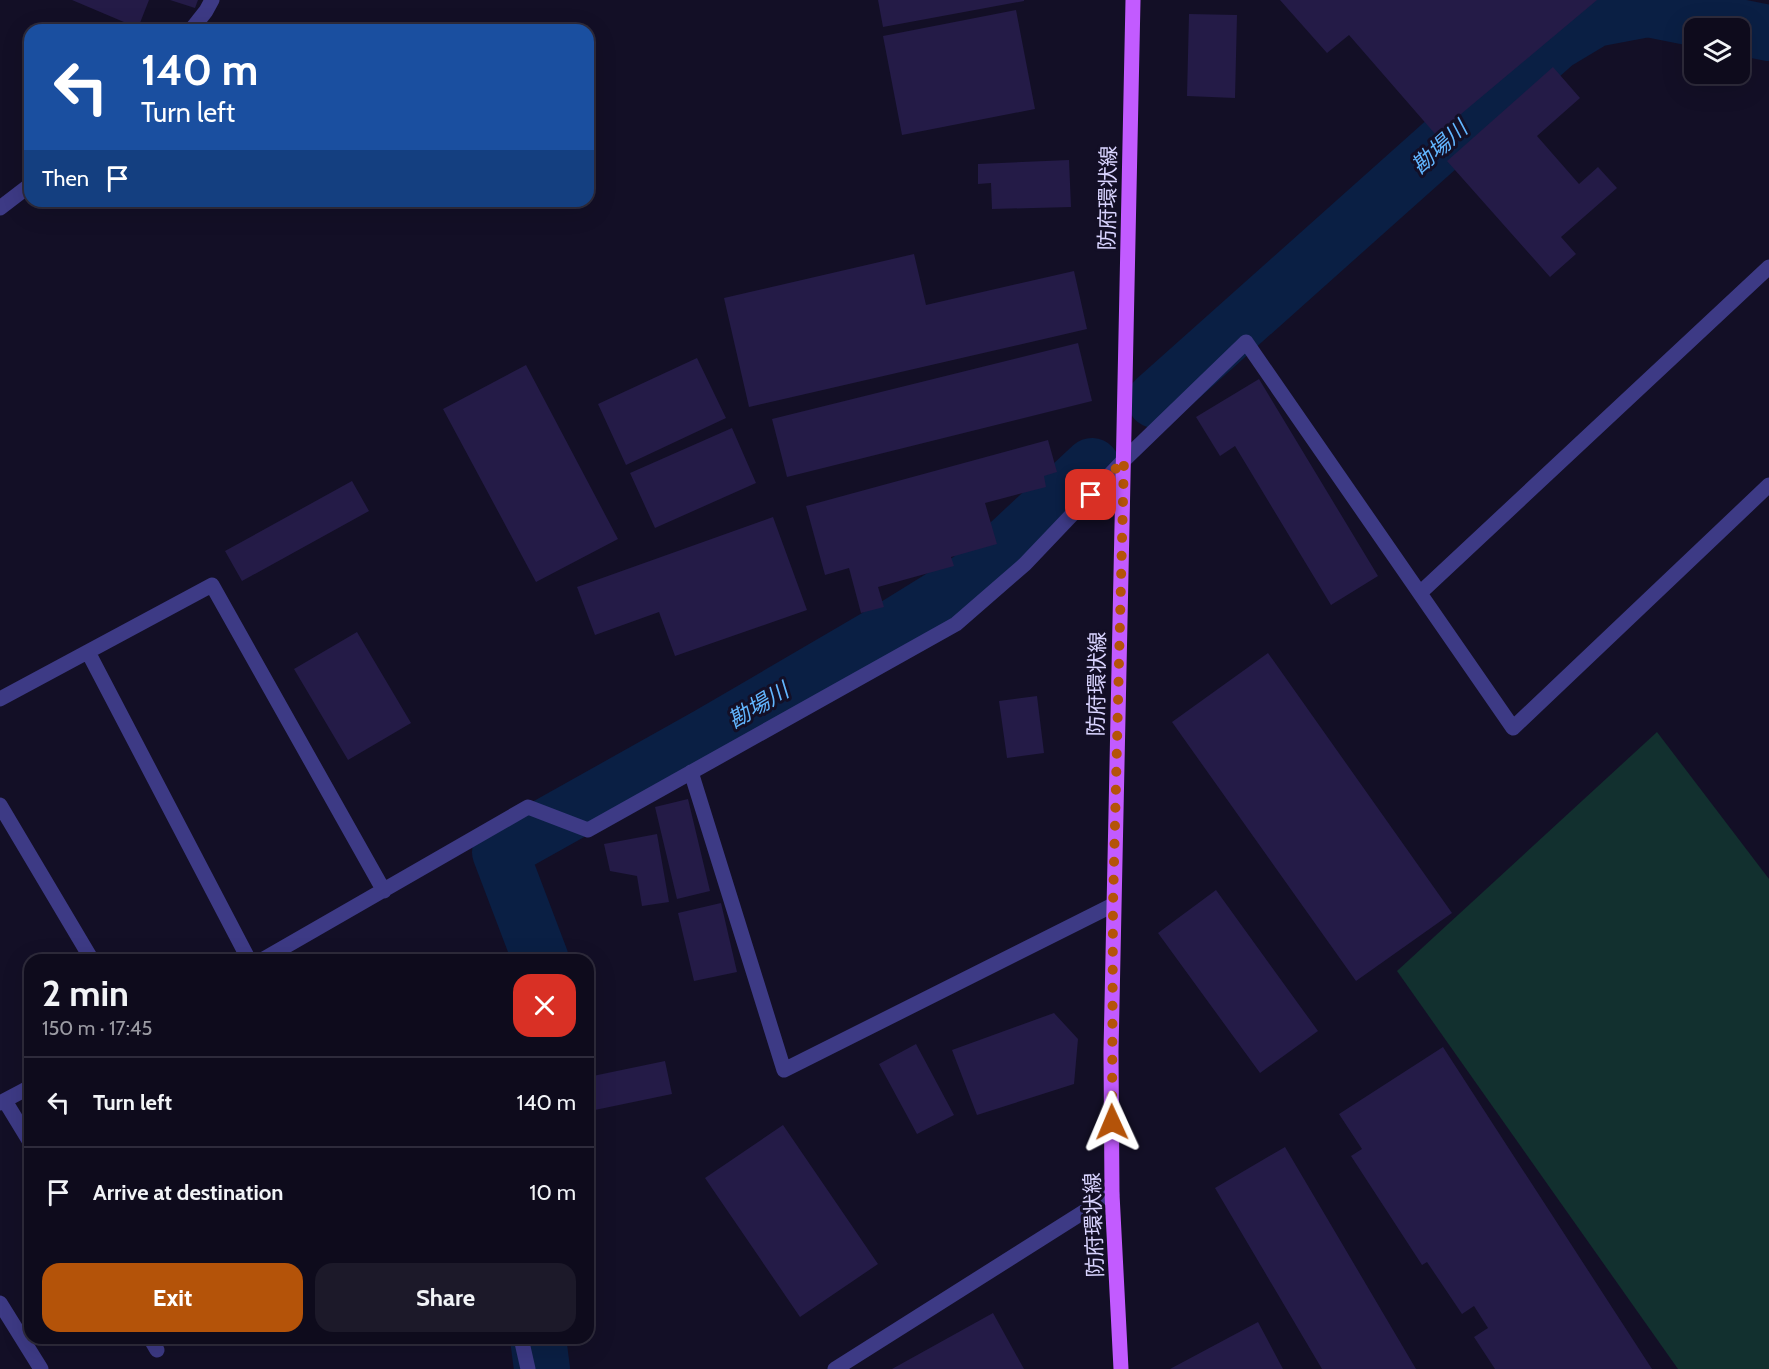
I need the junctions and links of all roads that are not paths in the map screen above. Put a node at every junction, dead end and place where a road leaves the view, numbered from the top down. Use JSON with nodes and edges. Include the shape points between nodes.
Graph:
{"nodes":[{"id":1,"x":212,"y":0,"type":"edge"},
{"id":2,"x":1133,"y":0,"type":"edge"},
{"id":3,"x":196,"y":24,"type":"edge"},
{"id":4,"x":24,"y":189,"type":"edge"},
{"id":5,"x":0,"y":207,"type":"edge"},
{"id":6,"x":1766,"y":275,"type":"edge"},
{"id":7,"x":1124,"y":460,"type":"junction"},
{"id":8,"x":1769,"y":485,"type":"edge"},
{"id":9,"x":1420,"y":593,"type":"junction"},
{"id":10,"x":88,"y":652,"type":"junction"},
{"id":11,"x":0,"y":699,"type":"edge"},
{"id":12,"x":691,"y":772,"type":"junction"},
{"id":13,"x":0,"y":805,"type":"edge"},
{"id":14,"x":384,"y":891,"type":"junction"},
{"id":15,"x":1113,"y":905,"type":"junction"},
{"id":16,"x":88,"y":954,"type":"edge"},
{"id":17,"x":246,"y":954,"type":"edge"},
{"id":18,"x":273,"y":954,"type":"edge"},
{"id":19,"x":24,"y":1090,"type":"edge"},
{"id":20,"x":3,"y":1102,"type":"edge"},
{"id":21,"x":24,"y":1133,"type":"edge"},
{"id":22,"x":1112,"y":1194,"type":"junction"},
{"id":23,"x":0,"y":1303,"type":"edge"},
{"id":24,"x":24,"y":1342,"type":"edge"},
{"id":25,"x":25,"y":1344,"type":"edge"},
{"id":26,"x":522,"y":1344,"type":"edge"},
{"id":27,"x":41,"y":1369,"type":"edge"},
{"id":28,"x":528,"y":1369,"type":"edge"},
{"id":29,"x":835,"y":1369,"type":"edge"},
{"id":30,"x":1121,"y":1369,"type":"edge"}],
"edges":[{"from":1,"to":3,"type":"street"},
{"from":2,"to":7,"type":"main road","name":"防府環状線"},
{"from":4,"to":5,"type":"street"},
{"from":6,"to":9,"type":"street"},
{"from":7,"to":9,"type":"street","via":[[1246,342]]},
{"from":7,"to":12,"type":"street","via":[[1025,564],[956,624]]},
{"from":7,"to":15,"type":"main road","name":"防府環状線"},
{"from":8,"to":9,"type":"street","via":[[1513,728]]},
{"from":10,"to":11,"type":"street"},
{"from":10,"to":14,"type":"street","via":[[212,585]]},
{"from":10,"to":17,"type":"street"},
{"from":12,"to":14,"type":"street","via":[[588,830],[528,807]]},
{"from":12,"to":15,"type":"street","via":[[784,1070]]},
{"from":13,"to":16,"type":"street"},
{"from":14,"to":18,"type":"street"},
{"from":15,"to":22,"type":"main road","name":"防府環状線"},
{"from":19,"to":20,"type":"street"},
{"from":20,"to":21,"type":"street"},
{"from":22,"to":29,"type":"street"},
{"from":22,"to":30,"type":"main road","name":"防府環状線"},
{"from":23,"to":24,"type":"street"},
{"from":25,"to":27,"type":"street"},
{"from":26,"to":28,"type":"street"}]}
